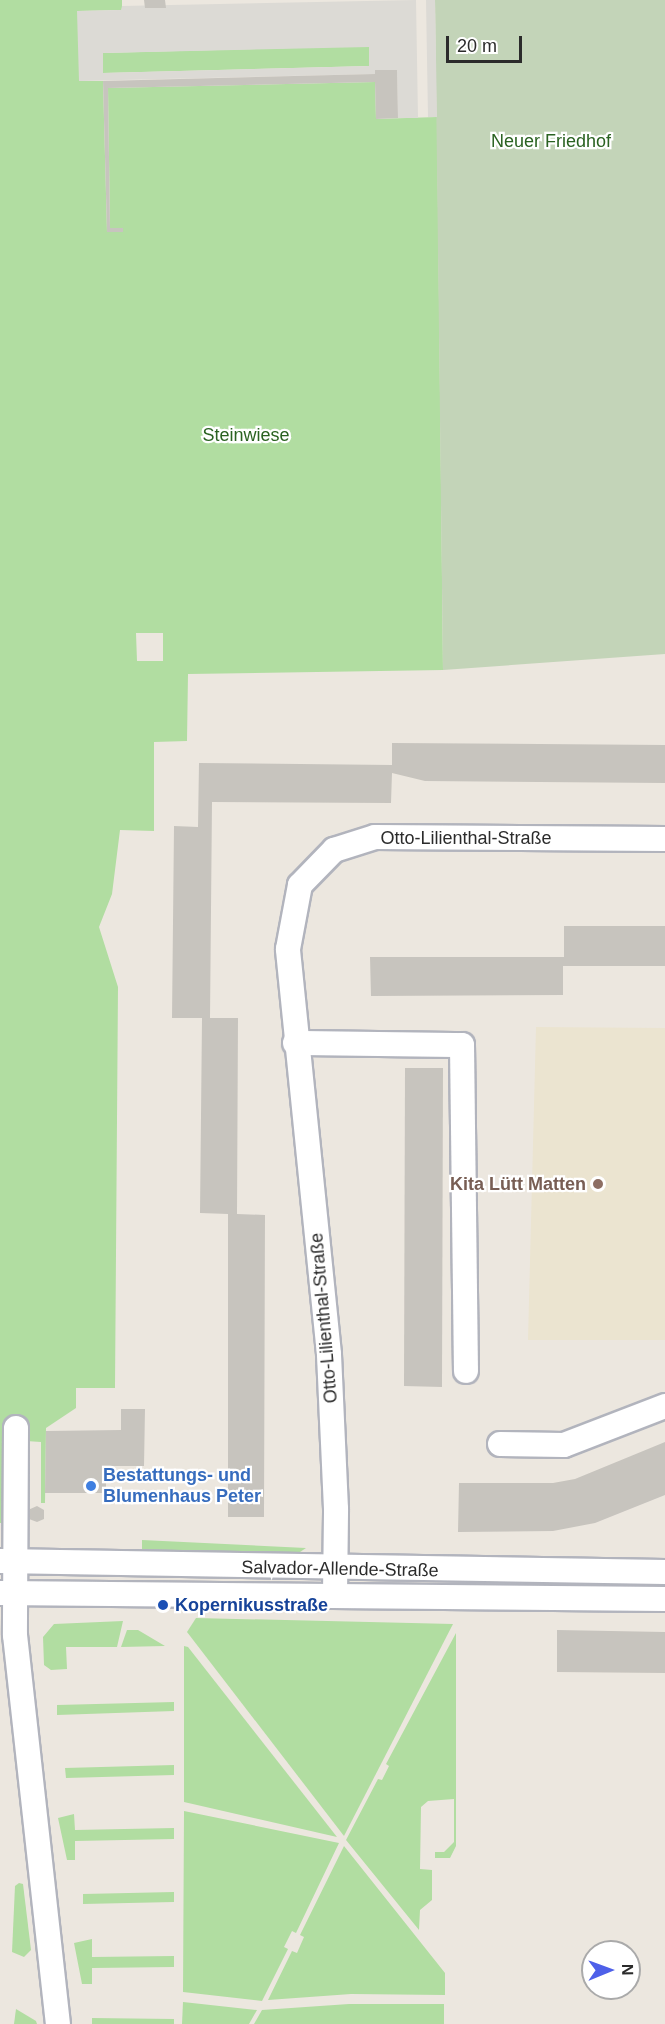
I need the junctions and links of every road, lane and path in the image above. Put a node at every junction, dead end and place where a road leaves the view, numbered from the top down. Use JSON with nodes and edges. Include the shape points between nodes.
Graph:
{"nodes":[{"id":1,"x":665,"y":839,"type":"edge"},
{"id":2,"x":295,"y":1043,"type":"junction"},
{"id":3,"x":466,"y":1371,"type":"dead end"},
{"id":4,"x":665,"y":1406,"type":"edge"},
{"id":5,"x":16,"y":1428,"type":"dead end"},
{"id":6,"x":500,"y":1444,"type":"dead end"},
{"id":7,"x":7,"y":1561,"type":"edge"},
{"id":8,"x":336,"y":1569,"type":"junction"},
{"id":9,"x":665,"y":1572,"type":"edge"},
{"id":10,"x":7,"y":1593,"type":"edge"},
{"id":11,"x":335,"y":1594,"type":"junction"},
{"id":12,"x":665,"y":1599,"type":"edge"},
{"id":13,"x":58,"y":2024,"type":"edge"}],
"edges":[{"from":1,"to":2,"type":"street","name":"Otto-Lilienthal-Straße","via":[[375,837],[333,849],[300,885],[288,950]]},
{"from":2,"to":3,"type":"street","via":[[462,1045]]},
{"from":2,"to":8,"type":"street","name":"Otto-Lilienthal-Straße","via":[[329,1353]]},
{"from":4,"to":6,"type":"street","via":[[564,1444]]},
{"from":5,"to":7,"type":"street"},
{"from":7,"to":8,"type":"street","name":"Salvador-Allende-Straße"},
{"from":7,"to":10,"type":"street"},
{"from":8,"to":9,"type":"street","name":"Salvador-Allende-Straße"},
{"from":8,"to":11,"type":"street","name":"Otto-Lilienthal-Straße"},
{"from":10,"to":11,"type":"street","name":"Salvador-Allende-Straße"},
{"from":10,"to":13,"type":"street","via":[[51,1933]]},
{"from":11,"to":12,"type":"street","name":"Salvador-Allende-Straße"}]}
